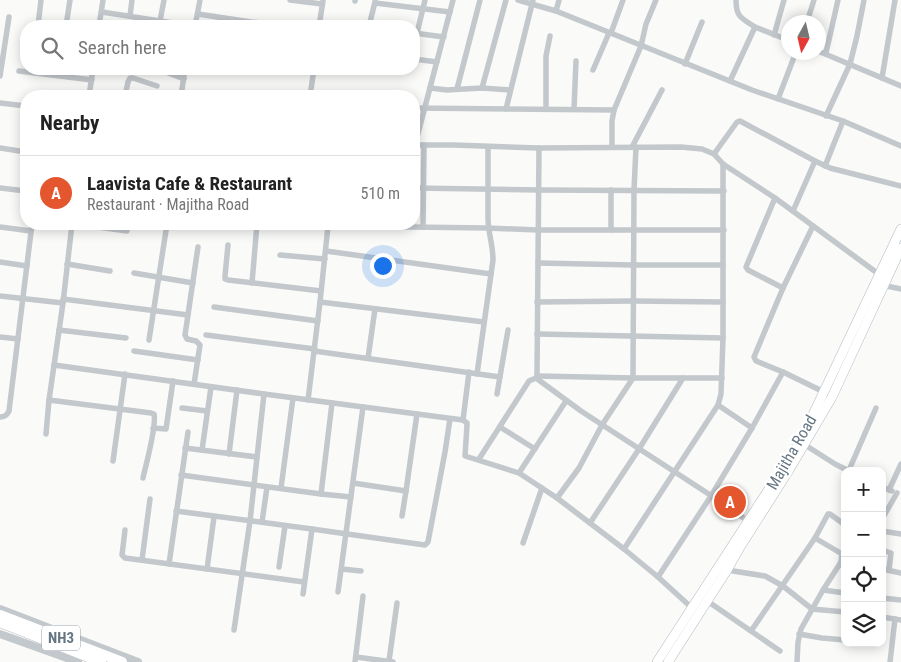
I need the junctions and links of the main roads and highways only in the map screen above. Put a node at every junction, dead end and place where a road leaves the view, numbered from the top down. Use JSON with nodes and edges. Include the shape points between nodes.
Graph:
{"nodes":[{"id":1,"x":901,"y":229,"type":"edge"},
{"id":2,"x":901,"y":248,"type":"edge"},
{"id":3,"x":881,"y":280,"type":"junction"},
{"id":4,"x":802,"y":443,"type":"junction"},
{"id":5,"x":703,"y":598,"type":"junction"},
{"id":6,"x":0,"y":615,"type":"edge"},
{"id":7,"x":0,"y":622,"type":"edge"},
{"id":8,"x":101,"y":662,"type":"edge"},
{"id":9,"x":122,"y":662,"type":"edge"},
{"id":10,"x":657,"y":662,"type":"edge"},
{"id":11,"x":668,"y":662,"type":"edge"}],
"edges":[{"from":1,"to":3,"type":"main road","name":"Majitha Road"},
{"from":2,"to":3,"type":"main road","name":"Majitha Road"},
{"from":3,"to":4,"type":"main road","name":"Majitha Road"},
{"from":3,"to":4,"type":"main road","name":"Majitha Road","via":[[832,397]]},
{"from":4,"to":5,"type":"main road","name":"Majitha Road","via":[[748,521]]},
{"from":4,"to":5,"type":"main road","name":"Majitha Road","via":[[727,570]]},
{"from":5,"to":10,"type":"main road","name":"Majitha Road","via":[[692,608]]},
{"from":5,"to":11,"type":"main road","name":"Majitha Road"},
{"from":6,"to":9,"type":"highway","number":"NH3"},
{"from":7,"to":8,"type":"highway","number":"NH3"}]}
